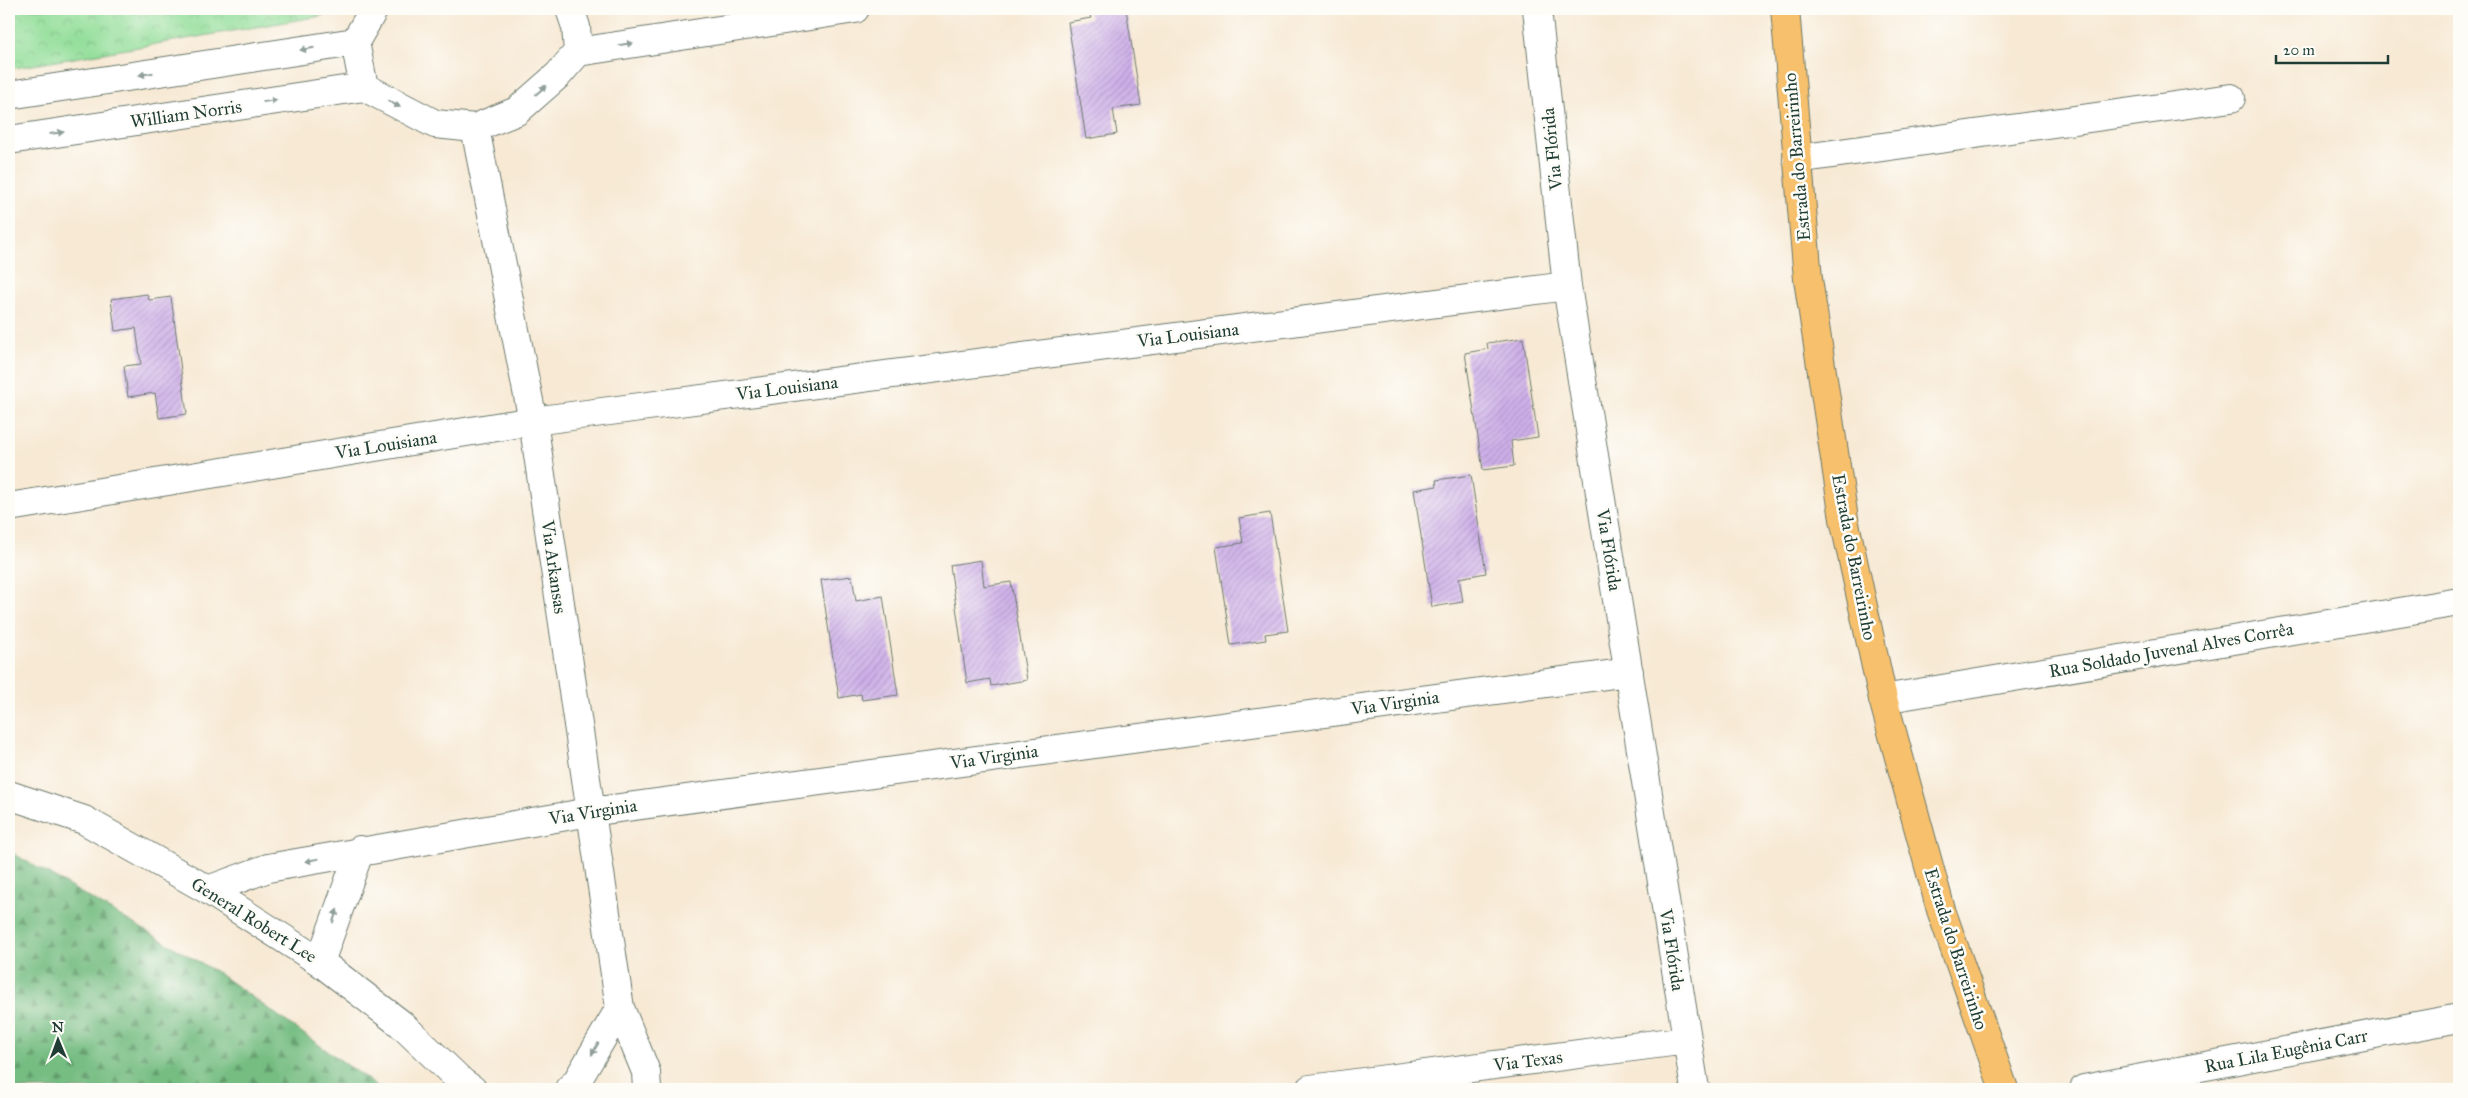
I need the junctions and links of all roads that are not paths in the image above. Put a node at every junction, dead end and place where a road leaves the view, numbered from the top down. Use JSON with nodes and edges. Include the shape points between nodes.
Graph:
{"nodes":[{"id":1,"x":374,"y":9,"type":"edge"},
{"id":2,"x":570,"y":9,"type":"edge"},
{"id":3,"x":854,"y":9,"type":"edge"},
{"id":4,"x":1537,"y":9,"type":"edge"},
{"id":5,"x":1785,"y":9,"type":"edge"},
{"id":6,"x":355,"y":42,"type":"junction"},
{"id":7,"x":578,"y":52,"type":"junction"},
{"id":8,"x":364,"y":87,"type":"junction"},
{"id":9,"x":9,"y":95,"type":"edge"},
{"id":10,"x":2231,"y":98,"type":"dead end"},
{"id":11,"x":475,"y":128,"type":"junction"},
{"id":12,"x":9,"y":140,"type":"edge"},
{"id":13,"x":1797,"y":159,"type":"junction"},
{"id":14,"x":1567,"y":286,"type":"junction"},
{"id":15,"x":533,"y":421,"type":"junction"},
{"id":16,"x":9,"y":507,"type":"edge"},
{"id":17,"x":2459,"y":602,"type":"edge"},
{"id":18,"x":1628,"y":672,"type":"junction"},
{"id":19,"x":1883,"y":699,"type":"junction"},
{"id":20,"x":9,"y":795,"type":"edge"},
{"id":21,"x":590,"y":812,"type":"junction"},
{"id":22,"x":360,"y":850,"type":"junction"},
{"id":23,"x":208,"y":890,"type":"junction"},
{"id":24,"x":320,"y":962,"type":"junction"},
{"id":25,"x":620,"y":1008,"type":"junction"},
{"id":26,"x":2459,"y":1018,"type":"edge"},
{"id":27,"x":1687,"y":1040,"type":"junction"},
{"id":28,"x":472,"y":1089,"type":"edge"},
{"id":29,"x":569,"y":1089,"type":"edge"},
{"id":30,"x":647,"y":1089,"type":"edge"},
{"id":31,"x":1310,"y":1089,"type":"edge"},
{"id":32,"x":1695,"y":1089,"type":"edge"},
{"id":33,"x":2004,"y":1089,"type":"edge"},
{"id":34,"x":2084,"y":1089,"type":"edge"}],
"edges":[{"from":1,"to":6,"type":"street"},
{"from":2,"to":7,"type":"street","via":[[576,27]]},
{"from":7,"to":3,"type":"street","one_way":true},
{"from":4,"to":14,"type":"street","name":"Via Flórida"},
{"from":5,"to":13,"type":"main road","name":"Estrada do Barreirinho"},
{"from":6,"to":8,"type":"street"},
{"from":6,"to":9,"type":"street","one_way":true},
{"from":11,"to":7,"type":"street","one_way":true,"via":[[517,111],[558,75]]},
{"from":8,"to":11,"type":"street","one_way":true,"via":[[435,124]]},
{"from":12,"to":8,"type":"street","name":"William Norris","one_way":true},
{"from":10,"to":13,"type":"street"},
{"from":11,"to":15,"type":"street","name":"Via Arkansas"},
{"from":13,"to":19,"type":"main road","name":"Estrada do Barreirinho","via":[[1808,279],[1844,519]]},
{"from":14,"to":15,"type":"street","name":"Via Louisiana"},
{"from":14,"to":18,"type":"street","name":"Via Flórida"},
{"from":15,"to":16,"type":"street","name":"Via Louisiana"},
{"from":15,"to":21,"type":"street","name":"Via Arkansas"},
{"from":17,"to":19,"type":"street","name":"Rua Soldado Juvenal Alves Corrêa"},
{"from":18,"to":21,"type":"street","name":"Via Virginia"},
{"from":18,"to":27,"type":"street","name":"Via Flórida"},
{"from":19,"to":33,"type":"main road","name":"Estrada do Barreirinho","via":[[1941,910]]},
{"from":20,"to":23,"type":"street","name":"General Robert Lee","via":[[84,820]]},
{"from":21,"to":22,"type":"street","name":"Via Virginia"},
{"from":21,"to":25,"type":"street","name":"Via Arkansas"},
{"from":22,"to":23,"type":"street","name":"Via Virginia","one_way":true,"via":[[268,868]]},
{"from":24,"to":22,"type":"street","one_way":true},
{"from":23,"to":24,"type":"street","name":"General Robert Lee"},
{"from":24,"to":28,"type":"street","name":"General Robert Lee","via":[[401,1024]]},
{"from":25,"to":29,"type":"street","one_way":true,"via":[[577,1081]]},
{"from":25,"to":30,"type":"street","name":"Via Arkansas","via":[[646,1072]]},
{"from":26,"to":34,"type":"street","name":"Rua Lila Eugênia Carr"},
{"from":27,"to":31,"type":"street","name":"Via Texas"},
{"from":27,"to":32,"type":"street","name":"Via Flórida"}]}
